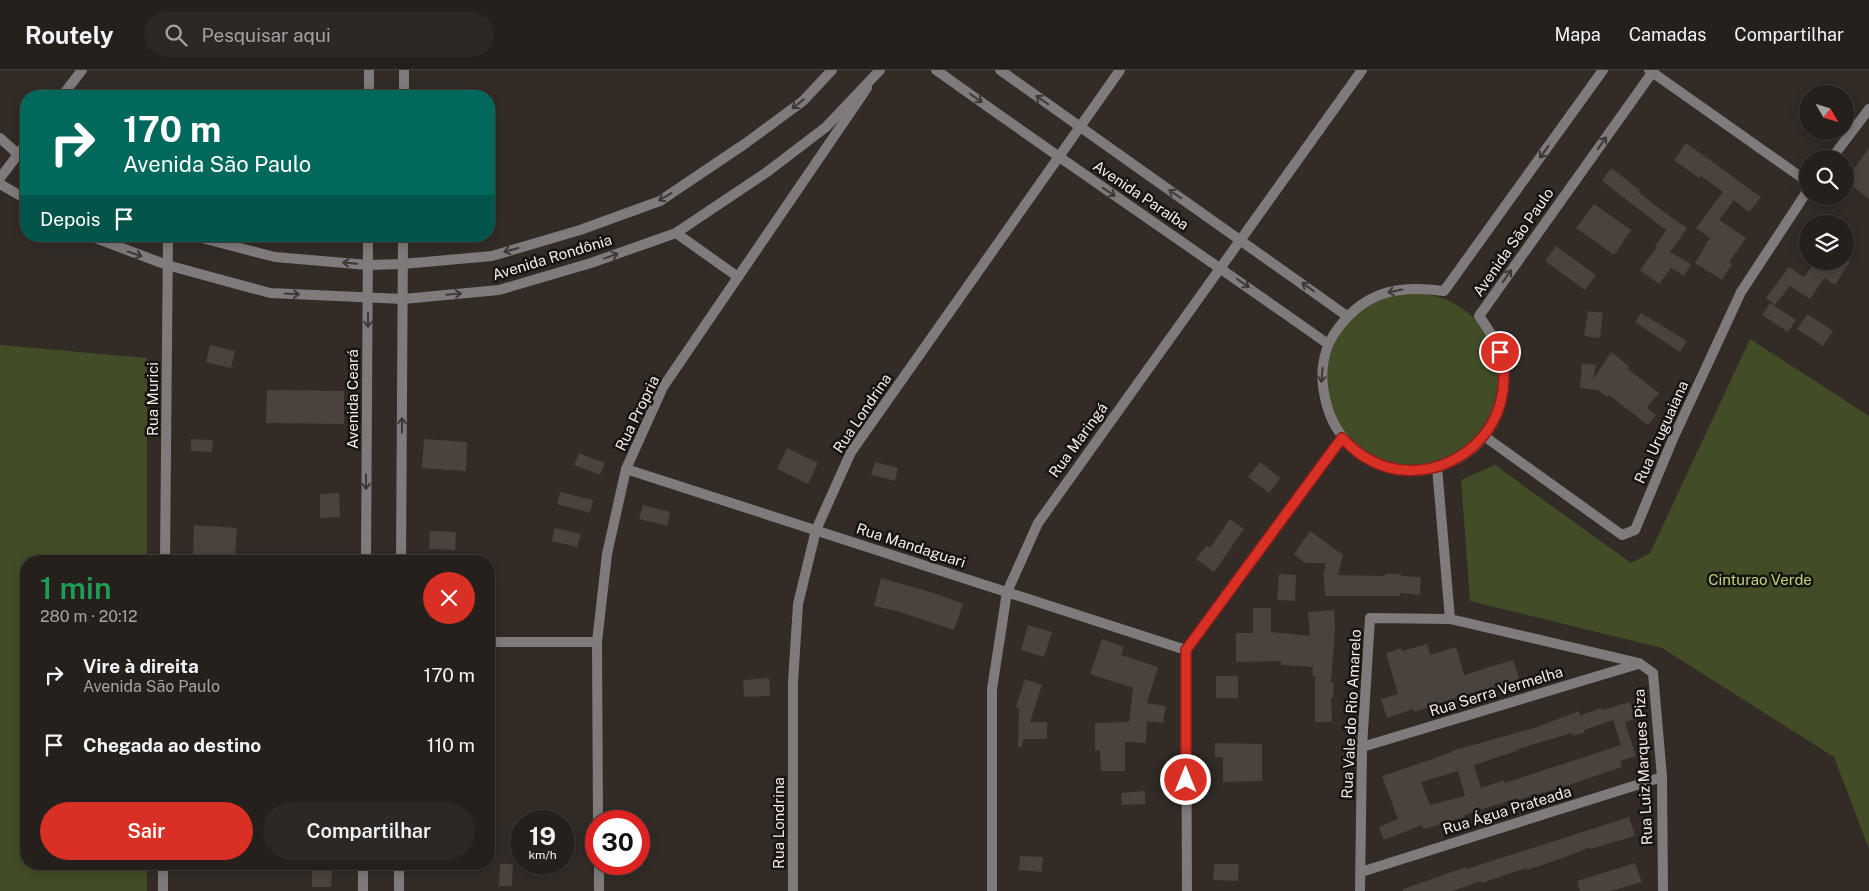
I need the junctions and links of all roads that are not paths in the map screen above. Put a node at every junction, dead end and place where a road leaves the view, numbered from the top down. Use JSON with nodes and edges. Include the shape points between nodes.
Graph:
{"nodes":[{"id":1,"x":82,"y":70,"type":"edge"},
{"id":2,"x":369,"y":70,"type":"edge"},
{"id":3,"x":404,"y":70,"type":"edge"},
{"id":4,"x":832,"y":70,"type":"edge"},
{"id":5,"x":936,"y":70,"type":"edge"},
{"id":6,"x":1000,"y":70,"type":"edge"},
{"id":7,"x":1120,"y":70,"type":"edge"},
{"id":8,"x":1362,"y":70,"type":"edge"},
{"id":9,"x":1603,"y":70,"type":"edge"},
{"id":10,"x":1652,"y":71,"type":"edge"},
{"id":11,"x":878,"y":73,"type":"edge"},
{"id":12,"x":67,"y":90,"type":"edge"},
{"id":13,"x":369,"y":90,"type":"edge"},
{"id":14,"x":404,"y":90,"type":"edge"},
{"id":15,"x":1869,"y":110,"type":"edge"},
{"id":16,"x":1080,"y":126,"type":"junction"},
{"id":17,"x":0,"y":138,"type":"edge"},
{"id":18,"x":1838,"y":150,"type":"edge"},
{"id":19,"x":20,"y":154,"type":"edge"},
{"id":20,"x":1058,"y":157,"type":"junction"},
{"id":21,"x":20,"y":158,"type":"edge"},
{"id":22,"x":1799,"y":176,"type":"edge"},
{"id":23,"x":0,"y":178,"type":"edge"},
{"id":24,"x":0,"y":184,"type":"edge"},
{"id":25,"x":20,"y":196,"type":"edge"},
{"id":26,"x":1799,"y":204,"type":"edge"},
{"id":27,"x":676,"y":232,"type":"junction"},
{"id":28,"x":1240,"y":240,"type":"junction"},
{"id":29,"x":106,"y":242,"type":"edge"},
{"id":30,"x":168,"y":242,"type":"edge"},
{"id":31,"x":217,"y":242,"type":"edge"},
{"id":32,"x":368,"y":242,"type":"edge"},
{"id":33,"x":403,"y":242,"type":"edge"},
{"id":34,"x":403,"y":264,"type":"junction"},
{"id":35,"x":168,"y":265,"type":"junction"},
{"id":36,"x":368,"y":265,"type":"junction"},
{"id":37,"x":1221,"y":268,"type":"junction"},
{"id":38,"x":738,"y":277,"type":"junction"},
{"id":39,"x":368,"y":298,"type":"junction"},
{"id":40,"x":403,"y":299,"type":"junction"},
{"id":41,"x":1348,"y":316,"type":"junction"},
{"id":42,"x":1328,"y":344,"type":"junction"},
{"id":43,"x":1484,"y":436,"type":"junction"},
{"id":44,"x":1342,"y":438,"type":"junction"},
{"id":45,"x":1437,"y":467,"type":"junction"},
{"id":46,"x":626,"y":469,"type":"junction"},
{"id":47,"x":816,"y":530,"type":"junction"},
{"id":48,"x":166,"y":555,"type":"edge"},
{"id":49,"x":366,"y":555,"type":"edge"},
{"id":50,"x":401,"y":555,"type":"edge"},
{"id":51,"x":1007,"y":592,"type":"junction"},
{"id":52,"x":1450,"y":619,"type":"junction"},
{"id":53,"x":495,"y":642,"type":"edge"},
{"id":54,"x":597,"y":642,"type":"junction"},
{"id":55,"x":1186,"y":650,"type":"junction"},
{"id":56,"x":1639,"y":663,"type":"junction"},
{"id":57,"x":1362,"y":747,"type":"junction"},
{"id":58,"x":1662,"y":777,"type":"junction"},
{"id":59,"x":598,"y":810,"type":"edge"},
{"id":60,"x":163,"y":870,"type":"edge"},
{"id":61,"x":363,"y":870,"type":"edge"},
{"id":62,"x":399,"y":870,"type":"edge"},
{"id":63,"x":1361,"y":872,"type":"junction"},
{"id":64,"x":599,"y":875,"type":"edge"},
{"id":65,"x":163,"y":891,"type":"edge"},
{"id":66,"x":363,"y":891,"type":"edge"},
{"id":67,"x":399,"y":891,"type":"edge"},
{"id":68,"x":599,"y":891,"type":"edge"},
{"id":69,"x":794,"y":891,"type":"edge"},
{"id":70,"x":992,"y":891,"type":"edge"},
{"id":71,"x":1187,"y":891,"type":"edge"},
{"id":72,"x":1360,"y":891,"type":"edge"},
{"id":73,"x":1664,"y":891,"type":"edge"}],
"edges":[{"from":1,"to":12,"type":"street"},
{"from":2,"to":13,"type":"street"},
{"from":3,"to":14,"type":"street"},
{"from":4,"to":34,"type":"street","name":"Avenida Rondônia","one_way":true,"via":[[803,101],[746,144],[660,201],[580,230],[492,256]]},
{"from":5,"to":20,"type":"street","name":"Avenida Paraíba","one_way":true},
{"from":16,"to":6,"type":"street","name":"Avenida Paraíba","one_way":true},
{"from":7,"to":16,"type":"street","name":"Rua Londrina"},
{"from":8,"to":28,"type":"street","name":"Rua Maringá"},
{"from":9,"to":41,"type":"street","name":"Avenida São Paulo","one_way":true,"via":[[1444,291],[1419,288],[1393,290],[1368,300]]},
{"from":10,"to":22,"type":"street"},
{"from":43,"to":10,"type":"street","name":"Avenida São Paulo","one_way":true,"via":[[1499,408],[1504,377],[1497,346],[1479,316]]},
{"from":11,"to":27,"type":"street","name":"Avenida Rondônia","via":[[826,127],[767,172]]},
{"from":11,"to":38,"type":"street","name":"Rua Propria"},
{"from":15,"to":18,"type":"street"},
{"from":16,"to":20,"type":"street","name":"Rua Londrina"},
{"from":28,"to":16,"type":"street","name":"Avenida Paraíba","one_way":true},
{"from":17,"to":19,"type":"street"},
{"from":20,"to":37,"type":"street","name":"Avenida Paraíba","one_way":true},
{"from":20,"to":47,"type":"street","name":"Rua Londrina","via":[[851,452]]},
{"from":21,"to":23,"type":"street"},
{"from":24,"to":25,"type":"street"},
{"from":26,"to":43,"type":"street","name":"Rua Uruguaiana","via":[[1740,292],[1635,530],[1622,535]]},
{"from":27,"to":38,"type":"street"},
{"from":40,"to":27,"type":"street","name":"Avenida Rondônia","one_way":true,"via":[[499,290],[591,263]]},
{"from":28,"to":37,"type":"street","name":"Rua Maringá"},
{"from":41,"to":28,"type":"street","name":"Avenida Paraíba","one_way":true},
{"from":29,"to":35,"type":"street","name":"Avenida Rondônia","one_way":true},
{"from":30,"to":35,"type":"street","name":"Rua Murici"},
{"from":36,"to":31,"type":"street","name":"Avenida Rondônia","one_way":true,"via":[[275,257]]},
{"from":32,"to":36,"type":"street","name":"Avenida Ceará"},
{"from":33,"to":34,"type":"street"},
{"from":34,"to":36,"type":"street","name":"Avenida Rondônia"},
{"from":34,"to":40,"type":"street"},
{"from":35,"to":39,"type":"street","name":"Avenida Rondônia","one_way":true,"via":[[270,293]]},
{"from":35,"to":48,"type":"street","name":"Rua Murici"},
{"from":36,"to":39,"type":"street","name":"Avenida Ceará"},
{"from":37,"to":42,"type":"street","name":"Avenida Paraíba","one_way":true},
{"from":37,"to":51,"type":"street","name":"Rua Maringá","via":[[1038,523]]},
{"from":38,"to":46,"type":"street","name":"Rua Propria","via":[[663,387]]},
{"from":39,"to":40,"type":"street","name":"Avenida Rondônia"},
{"from":39,"to":49,"type":"street","name":"Avenida Ceará","one_way":true},
{"from":50,"to":40,"type":"street","one_way":true},
{"from":41,"to":42,"type":"street","name":"Avenida São Paulo"},
{"from":42,"to":44,"type":"street","name":"Avenida São Paulo","one_way":true,"via":[[1322,383],[1328,414]]},
{"from":43,"to":45,"type":"street","name":"Avenida São Paulo","via":[[1460,457]]},
{"from":44,"to":45,"type":"street","name":"Avenida São Paulo","via":[[1354,450],[1384,466],[1416,471]]},
{"from":44,"to":55,"type":"street"},
{"from":45,"to":52,"type":"street"},
{"from":46,"to":47,"type":"street","name":"Rua Mandaguari"},
{"from":46,"to":54,"type":"street","name":"Rua Propria","via":[[606,554]]},
{"from":47,"to":51,"type":"street","name":"Rua Mandaguari"},
{"from":47,"to":69,"type":"street","name":"Rua Londrina","via":[[798,604],[793,682]]},
{"from":51,"to":55,"type":"street","name":"Rua Mandaguari"},
{"from":51,"to":70,"type":"street","name":"Rua Maringá","via":[[992,689]]},
{"from":52,"to":56,"type":"street"},
{"from":52,"to":57,"type":"street","name":"Rua Vale do Rio Amarelo","via":[[1370,618]]},
{"from":53,"to":54,"type":"street"},
{"from":54,"to":59,"type":"street","name":"Rua Propria"},
{"from":55,"to":71,"type":"street"},
{"from":56,"to":57,"type":"street","name":"Rua Serra Vermelha"},
{"from":56,"to":58,"type":"street","name":"Rua Luiz Marques Piza","via":[[1653,673]]},
{"from":57,"to":63,"type":"street","name":"Rua Vale do Rio Amarelo"},
{"from":58,"to":63,"type":"street","name":"Rua Água Prateada"},
{"from":58,"to":73,"type":"street","name":"Rua Luiz Marques Piza"},
{"from":60,"to":65,"type":"street"},
{"from":61,"to":66,"type":"street"},
{"from":62,"to":67,"type":"street"},
{"from":63,"to":72,"type":"street","name":"Rua Vale do Rio Amarelo"},
{"from":64,"to":68,"type":"street"}]}
